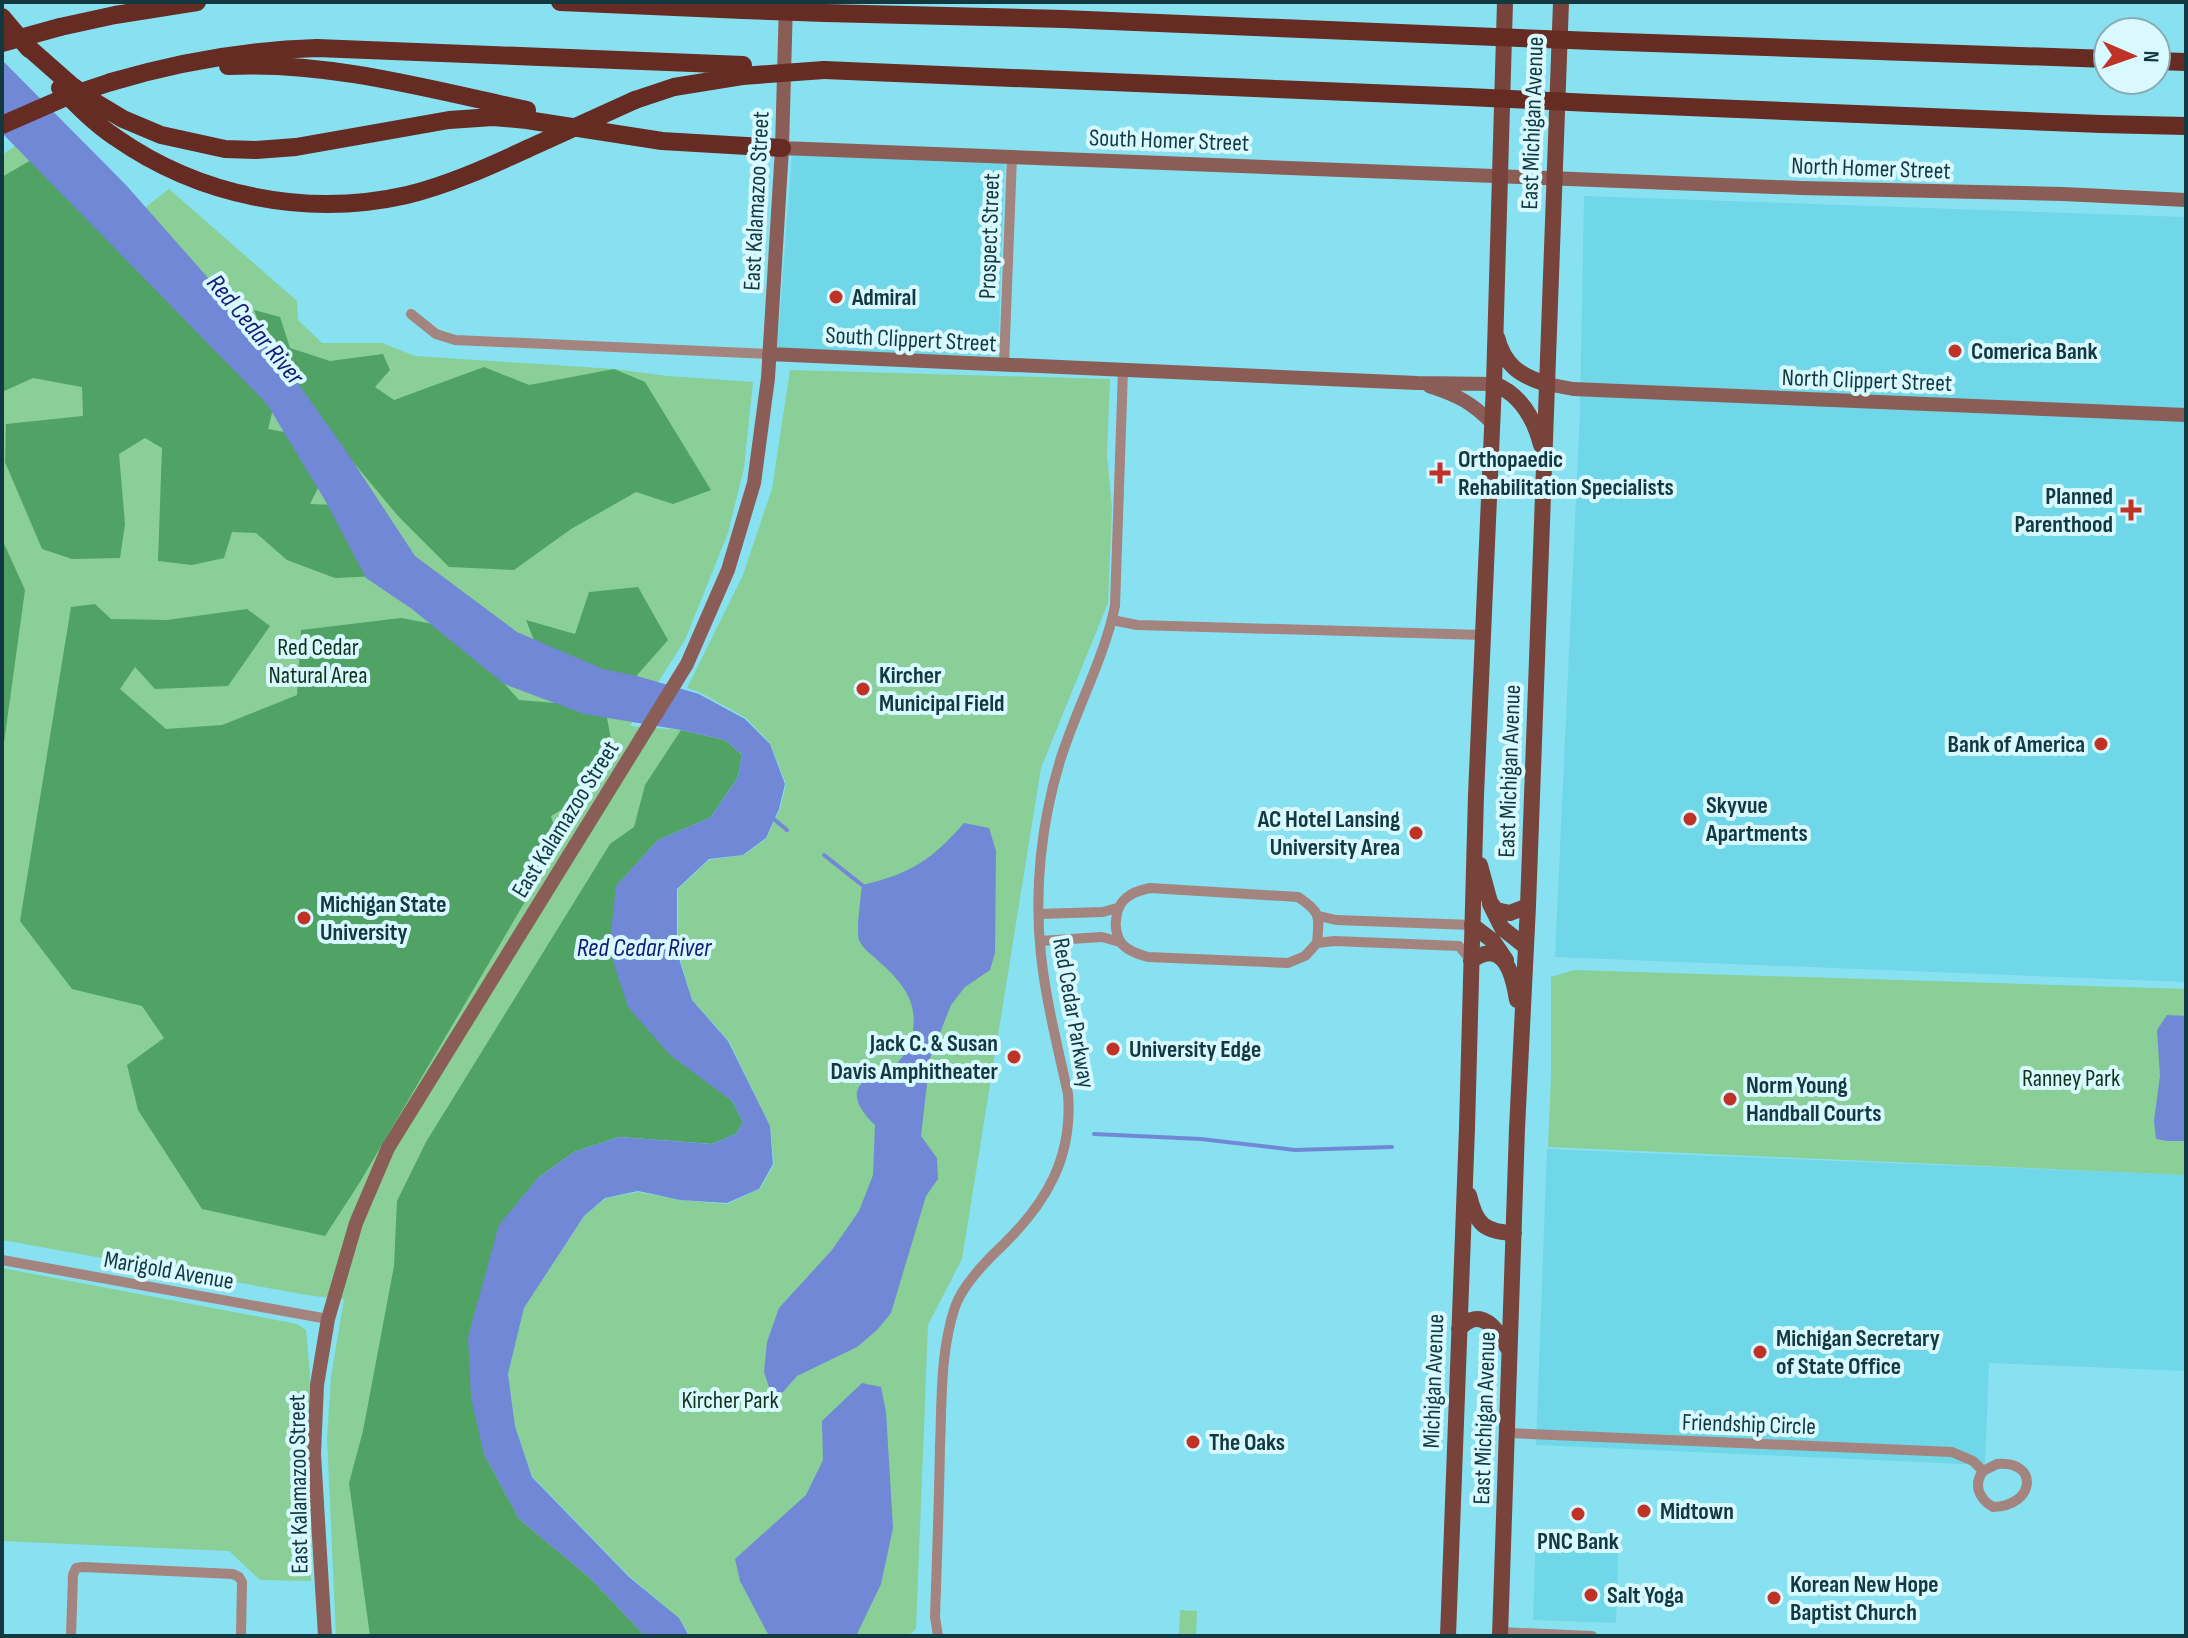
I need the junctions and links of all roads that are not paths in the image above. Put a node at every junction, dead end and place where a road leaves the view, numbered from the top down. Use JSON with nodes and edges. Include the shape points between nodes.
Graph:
{"nodes":[{"id":1,"x":162,"y":2,"type":"edge"},
{"id":2,"x":197,"y":2,"type":"edge"},
{"id":3,"x":560,"y":2,"type":"edge"},
{"id":4,"x":786,"y":2,"type":"edge"},
{"id":5,"x":1505,"y":2,"type":"edge"},
{"id":6,"x":1561,"y":2,"type":"edge"},
{"id":7,"x":829,"y":8,"type":"edge"},
{"id":8,"x":115,"y":15,"type":"junction"},
{"id":9,"x":2,"y":17,"type":"edge"},
{"id":10,"x":2,"y":43,"type":"edge"},
{"id":11,"x":29,"y":48,"type":"junction"},
{"id":12,"x":2092,"y":58,"type":"edge"},
{"id":13,"x":742,"y":70,"type":"junction"},
{"id":14,"x":111,"y":82,"type":"junction"},
{"id":15,"x":2,"y":125,"type":"edge"},
{"id":16,"x":2186,"y":126,"type":"edge"},
{"id":17,"x":614,"y":134,"type":"junction"},
{"id":18,"x":782,"y":148,"type":"junction"},
{"id":19,"x":1012,"y":156,"type":"junction"},
{"id":20,"x":1500,"y":176,"type":"junction"},
{"id":21,"x":1554,"y":178,"type":"junction"},
{"id":22,"x":2186,"y":200,"type":"edge"},
{"id":23,"x":411,"y":314,"type":"dead end"},
{"id":24,"x":1495,"y":319,"type":"junction"},
{"id":25,"x":769,"y":354,"type":"junction"},
{"id":26,"x":1004,"y":365,"type":"junction"},
{"id":27,"x":1123,"y":370,"type":"junction"},
{"id":28,"x":1417,"y":383,"type":"junction"},
{"id":29,"x":1494,"y":384,"type":"junction"},
{"id":30,"x":1547,"y":384,"type":"junction"},
{"id":31,"x":2186,"y":415,"type":"edge"},
{"id":32,"x":1492,"y":423,"type":"junction"},
{"id":33,"x":1544,"y":458,"type":"junction"},
{"id":34,"x":1112,"y":620,"type":"junction"},
{"id":35,"x":1483,"y":635,"type":"junction"},
{"id":36,"x":1475,"y":844,"type":"junction"},
{"id":37,"x":1490,"y":902,"type":"junction"},
{"id":38,"x":1528,"y":906,"type":"junction"},
{"id":39,"x":1117,"y":908,"type":"junction"},
{"id":40,"x":1039,"y":914,"type":"junction"},
{"id":41,"x":1319,"y":916,"type":"junction"},
{"id":42,"x":1472,"y":925,"type":"junction"},
{"id":43,"x":1040,"y":941,"type":"junction"},
{"id":44,"x":1120,"y":942,"type":"junction"},
{"id":45,"x":1317,"y":943,"type":"junction"},
{"id":46,"x":1526,"y":947,"type":"junction"},
{"id":47,"x":1471,"y":961,"type":"junction"},
{"id":48,"x":1510,"y":969,"type":"junction"},
{"id":49,"x":1522,"y":1034,"type":"junction"},
{"id":50,"x":1467,"y":1128,"type":"joint"},
{"id":51,"x":1465,"y":1175,"type":"junction"},
{"id":52,"x":1514,"y":1233,"type":"junction"},
{"id":53,"x":2,"y":1260,"type":"edge"},
{"id":54,"x":328,"y":1319,"type":"junction"},
{"id":55,"x":1459,"y":1329,"type":"junction"},
{"id":56,"x":1510,"y":1352,"type":"junction"},
{"id":57,"x":1507,"y":1433,"type":"junction"},
{"id":58,"x":1983,"y":1471,"type":"junction"},
{"id":59,"x":1500,"y":1634,"type":"edge"},
{"id":60,"x":71,"y":1636,"type":"edge"},
{"id":61,"x":241,"y":1636,"type":"edge"},
{"id":62,"x":325,"y":1636,"type":"edge"},
{"id":63,"x":938,"y":1636,"type":"edge"},
{"id":64,"x":1448,"y":1636,"type":"edge"},
{"id":65,"x":1592,"y":1636,"type":"edge"}],
"edges":[{"from":1,"to":8,"type":"highway"},
{"from":2,"to":8,"type":"highway"},
{"from":3,"to":7,"type":"highway","bridge":true},
{"from":4,"to":18,"type":"street","name":"East Kalamazoo Street"},
{"from":5,"to":20,"type":"main road","name":"East Michigan Avenue"},
{"from":6,"to":21,"type":"main road","name":"East Michigan Avenue"},
{"from":7,"to":12,"type":"highway","bridge":true},
{"from":8,"to":10,"type":"highway","bridge":true},
{"from":9,"to":11,"type":"highway"},
{"from":11,"to":13,"type":"highway","bridge":true,"via":[[87,115],[182,175],[251,196],[317,204],[383,200],[447,183],[635,100]]},
{"from":11,"to":17,"type":"highway","via":[[110,112],[161,135],[208,147],[296,147],[477,117]]},
{"from":13,"to":14,"type":"highway","via":[[317,48],[213,58]]},
{"from":13,"to":16,"type":"highway","bridge":true},
{"from":14,"to":15,"type":"highway","bridge":true},
{"from":14,"to":17,"type":"highway","via":[[223,66],[304,67],[556,116]]},
{"from":17,"to":18,"type":"highway"},
{"from":18,"to":19,"type":"street","name":"South Homer Street"},
{"from":18,"to":25,"type":"street","name":"East Kalamazoo Street"},
{"from":19,"to":20,"type":"street","name":"South Homer Street"},
{"from":19,"to":26,"type":"street","name":"Prospect Street"},
{"from":20,"to":21,"type":"street","name":"South Homer Street"},
{"from":20,"to":24,"type":"main road","name":"East Michigan Avenue"},
{"from":21,"to":22,"type":"street","name":"North Homer Street"},
{"from":21,"to":30,"type":"main road","name":"East Michigan Avenue"},
{"from":23,"to":25,"type":"street","name":"South Clippert Street","via":[[436,334],[455,340]]},
{"from":24,"to":29,"type":"main road","name":"East Michigan Avenue"},
{"from":24,"to":30,"type":"main road","via":[[1498,343],[1513,368]]},
{"from":25,"to":26,"type":"street","name":"South Clippert Street"},
{"from":25,"to":54,"type":"street","name":"East Kalamazoo Street","via":[[754,483],[728,570],[687,664],[388,1148],[356,1223]]},
{"from":26,"to":27,"type":"street","name":"South Clippert Street"},
{"from":27,"to":28,"type":"street","name":"South Clippert Street"},
{"from":27,"to":34,"type":"street","name":"Red Cedar Parkway"},
{"from":28,"to":29,"type":"street","name":"South Clippert Street"},
{"from":28,"to":32,"type":"street","name":"South Clippert Street","via":[[1460,397]]},
{"from":29,"to":32,"type":"main road","name":"East Michigan Avenue"},
{"from":29,"to":33,"type":"main road","via":[[1511,392],[1525,409]]},
{"from":30,"to":31,"type":"street","name":"North Clippert Street"},
{"from":30,"to":33,"type":"main road","name":"East Michigan Avenue"},
{"from":32,"to":35,"type":"main road","name":"East Michigan Avenue"},
{"from":33,"to":38,"type":"main road","name":"East Michigan Avenue"},
{"from":34,"to":35,"type":"street"},
{"from":34,"to":40,"type":"street","name":"Red Cedar Parkway","via":[[1059,764],[1042,843]]},
{"from":35,"to":36,"type":"main road","name":"East Michigan Avenue"},
{"from":36,"to":37,"type":"main road"},
{"from":36,"to":42,"type":"main road","name":"East Michigan Avenue"},
{"from":37,"to":38,"type":"main road","via":[[1505,913]]},
{"from":37,"to":46,"type":"main road","via":[[1502,928]]},
{"from":38,"to":46,"type":"main road","name":"East Michigan Avenue"},
{"from":39,"to":40,"type":"street"},
{"from":39,"to":41,"type":"street","via":[[1136,891],[1150,888],[1298,897]]},
{"from":39,"to":44,"type":"street"},
{"from":40,"to":43,"type":"street","name":"Red Cedar Parkway"},
{"from":41,"to":42,"type":"street"},
{"from":41,"to":45,"type":"street"},
{"from":42,"to":47,"type":"main road","name":"East Michigan Avenue"},
{"from":42,"to":48,"type":"main road","via":[[1498,946]]},
{"from":43,"to":44,"type":"street","via":[[1102,937]]},
{"from":43,"to":63,"type":"street","name":"Red Cedar Parkway","via":[[1068,1094],[1067,1134],[1045,1197],[979,1268],[956,1304],[943,1358]]},
{"from":44,"to":45,"type":"street","via":[[1148,957],[1288,963]]},
{"from":45,"to":47,"type":"street","via":[[1459,946]]},
{"from":46,"to":49,"type":"main road","name":"East Michigan Avenue"},
{"from":47,"to":48,"type":"main road","via":[[1495,955]]},
{"from":47,"to":50,"type":"main road","name":"East Michigan Avenue"},
{"from":48,"to":49,"type":"main road"},
{"from":49,"to":52,"type":"main road","name":"East Michigan Avenue"},
{"from":50,"to":51,"type":"main road","name":"Michigan Avenue"},
{"from":51,"to":52,"type":"main road","via":[[1477,1219],[1490,1230]]},
{"from":51,"to":55,"type":"main road","name":"Michigan Avenue"},
{"from":52,"to":56,"type":"main road","name":"East Michigan Avenue"},
{"from":53,"to":54,"type":"street","name":"Marigold Avenue"},
{"from":54,"to":62,"type":"street","name":"East Kalamazoo Street","via":[[317,1385],[314,1454]]},
{"from":55,"to":56,"type":"main road","via":[[1470,1321],[1486,1321]]},
{"from":55,"to":64,"type":"main road","name":"Michigan Avenue"},
{"from":56,"to":57,"type":"main road","name":"East Michigan Avenue"},
{"from":57,"to":58,"type":"street","name":"Friendship Circle","via":[[1952,1452]]},
{"from":57,"to":59,"type":"main road","name":"East Michigan Avenue"},
{"from":58,"to":58,"type":"street","via":[[1978,1490],[1993,1507],[2024,1495],[2027,1481],[2016,1466],[1997,1464]]},
{"from":59,"to":65,"type":"street"},
{"from":60,"to":61,"type":"street","via":[[76,1568],[233,1574],[242,1582]]}]}
